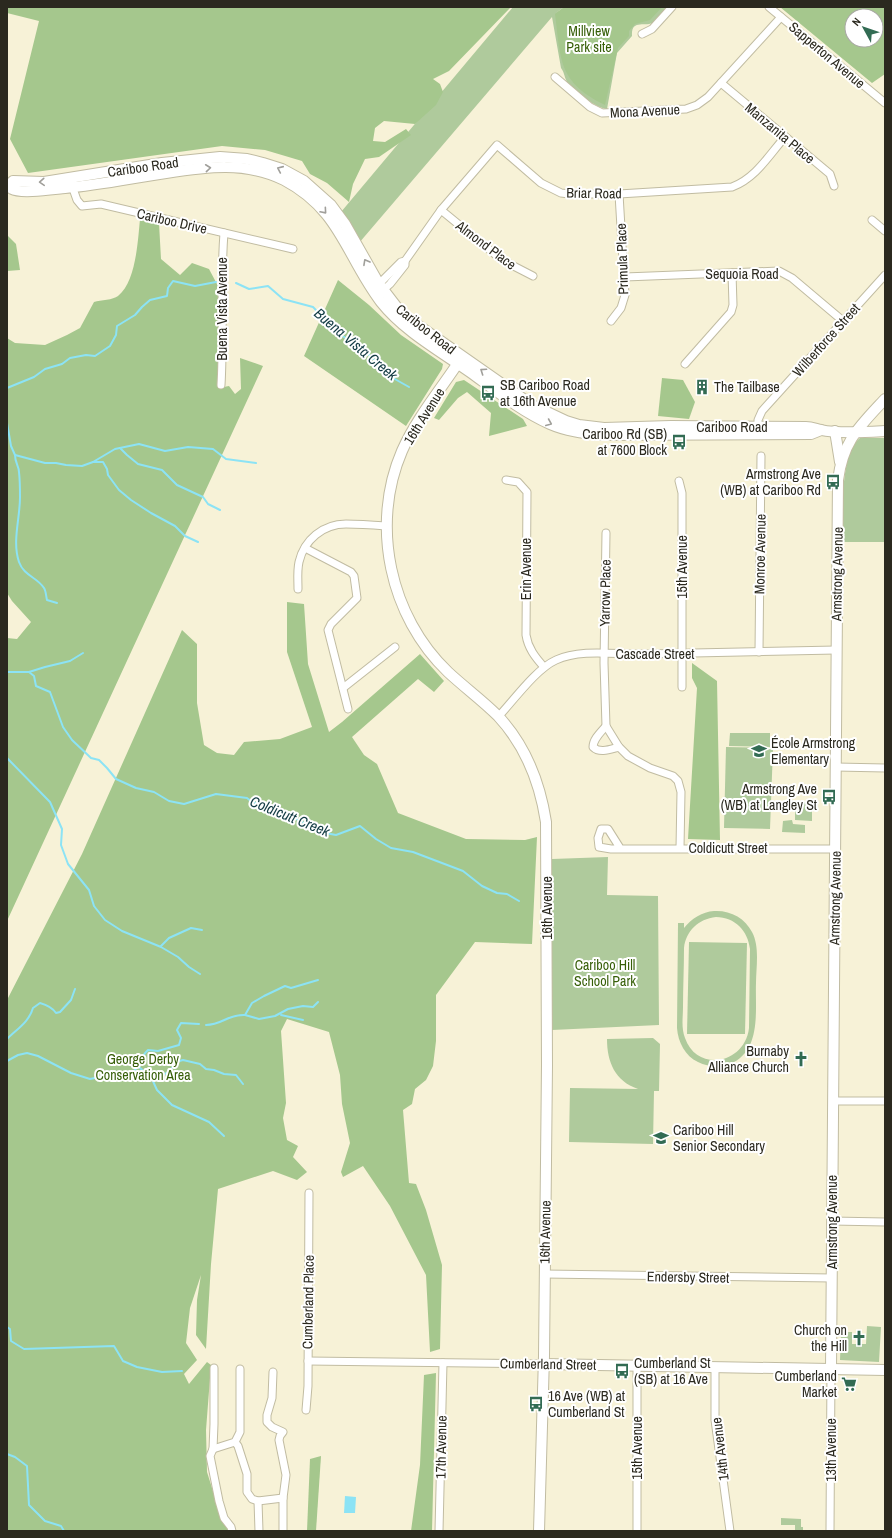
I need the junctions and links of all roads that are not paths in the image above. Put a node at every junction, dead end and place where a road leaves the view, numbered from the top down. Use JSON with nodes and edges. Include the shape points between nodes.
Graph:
{"nodes":[{"id":1,"x":672,"y":7,"type":"edge"},
{"id":2,"x":769,"y":7,"type":"edge"},
{"id":3,"x":781,"y":17,"type":"junction"},
{"id":4,"x":642,"y":34,"type":"dead end"},
{"id":5,"x":555,"y":77,"type":"dead end"},
{"id":6,"x":721,"y":83,"type":"junction"},
{"id":7,"x":885,"y":103,"type":"edge"},
{"id":8,"x":786,"y":137,"type":"junction"},
{"id":9,"x":71,"y":183,"type":"junction"},
{"id":10,"x":8,"y":185,"type":"edge"},
{"id":11,"x":834,"y":186,"type":"dead end"},
{"id":12,"x":620,"y":194,"type":"junction"},
{"id":13,"x":441,"y":210,"type":"junction"},
{"id":14,"x":872,"y":220,"type":"dead end"},
{"id":15,"x":885,"y":231,"type":"edge"},
{"id":16,"x":224,"y":233,"type":"junction"},
{"id":17,"x":293,"y":249,"type":"dead end"},
{"id":18,"x":732,"y":273,"type":"junction"},
{"id":19,"x":885,"y":275,"type":"edge"},
{"id":20,"x":533,"y":276,"type":"dead end"},
{"id":21,"x":625,"y":277,"type":"junction"},
{"id":22,"x":378,"y":290,"type":"junction"},
{"id":23,"x":611,"y":321,"type":"dead end"},
{"id":24,"x":843,"y":321,"type":"junction"},
{"id":25,"x":460,"y":360,"type":"junction"},
{"id":26,"x":686,"y":364,"type":"dead end"},
{"id":27,"x":221,"y":385,"type":"dead end"},
{"id":28,"x":885,"y":399,"type":"edge"},
{"id":29,"x":758,"y":427,"type":"junction"},
{"id":30,"x":821,"y":430,"type":"junction"},
{"id":31,"x":835,"y":431,"type":"junction"},
{"id":32,"x":857,"y":431,"type":"junction"},
{"id":33,"x":885,"y":432,"type":"edge"},
{"id":34,"x":761,"y":456,"type":"dead end"},
{"id":35,"x":840,"y":466,"type":"junction"},
{"id":36,"x":506,"y":480,"type":"dead end"},
{"id":37,"x":679,"y":481,"type":"dead end"},
{"id":38,"x":386,"y":526,"type":"junction"},
{"id":39,"x":606,"y":532,"type":"dead end"},
{"id":40,"x":305,"y":548,"type":"junction"},
{"id":41,"x":298,"y":590,"type":"dead end"},
{"id":42,"x":395,"y":647,"type":"dead end"},
{"id":43,"x":836,"y":650,"type":"junction"},
{"id":44,"x":759,"y":652,"type":"junction"},
{"id":45,"x":604,"y":654,"type":"junction"},
{"id":46,"x":682,"y":654,"type":"junction"},
{"id":47,"x":544,"y":667,"type":"junction"},
{"id":48,"x":682,"y":687,"type":"dead end"},
{"id":49,"x":343,"y":688,"type":"junction"},
{"id":50,"x":348,"y":709,"type":"dead end"},
{"id":51,"x":498,"y":717,"type":"junction"},
{"id":52,"x":606,"y":726,"type":"junction"},
{"id":53,"x":619,"y":747,"type":"junction"},
{"id":54,"x":836,"y":767,"type":"junction"},
{"id":55,"x":885,"y":768,"type":"edge"},
{"id":56,"x":620,"y":848,"type":"dead end"},
{"id":57,"x":680,"y":848,"type":"junction"},
{"id":58,"x":835,"y":849,"type":"junction"},
{"id":59,"x":833,"y":1101,"type":"junction"},
{"id":60,"x":885,"y":1101,"type":"edge"},
{"id":61,"x":309,"y":1193,"type":"dead end"},
{"id":62,"x":832,"y":1221,"type":"junction"},
{"id":63,"x":885,"y":1222,"type":"edge"},
{"id":64,"x":544,"y":1274,"type":"junction"},
{"id":65,"x":832,"y":1278,"type":"junction"},
{"id":66,"x":308,"y":1360,"type":"junction"},
{"id":67,"x":443,"y":1363,"type":"junction"},
{"id":68,"x":543,"y":1364,"type":"junction"},
{"id":69,"x":637,"y":1366,"type":"junction"},
{"id":70,"x":715,"y":1367,"type":"junction"},
{"id":71,"x":214,"y":1368,"type":"dead end"},
{"id":72,"x":240,"y":1369,"type":"dead end"},
{"id":73,"x":831,"y":1369,"type":"junction"},
{"id":74,"x":885,"y":1370,"type":"edge"},
{"id":75,"x":273,"y":1372,"type":"dead end"},
{"id":76,"x":306,"y":1410,"type":"dead end"},
{"id":77,"x":235,"y":1442,"type":"junction"},
{"id":78,"x":213,"y":1448,"type":"junction"},
{"id":79,"x":283,"y":1498,"type":"junction"},
{"id":80,"x":258,"y":1501,"type":"junction"},
{"id":81,"x":232,"y":1531,"type":"edge"},
{"id":82,"x":258,"y":1531,"type":"edge"},
{"id":83,"x":283,"y":1531,"type":"edge"},
{"id":84,"x":439,"y":1531,"type":"edge"},
{"id":85,"x":539,"y":1531,"type":"edge"},
{"id":86,"x":637,"y":1531,"type":"edge"},
{"id":87,"x":730,"y":1531,"type":"edge"},
{"id":88,"x":830,"y":1531,"type":"edge"}],
"edges":[{"from":1,"to":4,"type":"street","via":[[652,29]]},
{"from":2,"to":3,"type":"street","name":"Sapperton Avenue"},
{"from":3,"to":6,"type":"street","name":"Mona Avenue"},
{"from":3,"to":7,"type":"street","name":"Sapperton Avenue"},
{"from":5,"to":6,"type":"street","name":"Mona Avenue","via":[[590,107],[605,113],[686,109],[703,102]]},
{"from":6,"to":8,"type":"street","name":"Manzanita Place"},
{"from":8,"to":11,"type":"street","name":"Manzanita Place","via":[[830,174]]},
{"from":8,"to":12,"type":"street","name":"Briar Road","via":[[753,175],[732,187]]},
{"from":9,"to":10,"type":"street","name":"Cariboo Road","via":[[13,181]]},
{"from":9,"to":16,"type":"street","name":"Cariboo Drive","via":[[82,206],[101,204]]},
{"from":9,"to":22,"type":"street","name":"Cariboo Road","via":[[162,163],[206,158],[242,158],[272,165],[304,181],[331,205],[346,224]]},
{"from":12,"to":13,"type":"street","name":"Briar Road","via":[[569,194],[554,191],[540,183],[497,145]]},
{"from":12,"to":21,"type":"street","name":"Primula Place"},
{"from":13,"to":20,"type":"street","name":"Almond Place","via":[[502,260]]},
{"from":13,"to":22,"type":"street","name":"Briar Road","via":[[405,261],[405,265]]},
{"from":14,"to":15,"type":"street"},
{"from":16,"to":17,"type":"street","name":"Cariboo Drive"},
{"from":16,"to":27,"type":"street","name":"Buena Vista Avenue"},
{"from":18,"to":21,"type":"street","name":"Sequoia Road"},
{"from":18,"to":24,"type":"street","name":"Sequoia Road","via":[[783,272]]},
{"from":18,"to":26,"type":"street","via":[[731,312]]},
{"from":19,"to":24,"type":"street","name":"Wilberforce Street"},
{"from":21,"to":23,"type":"street","name":"Primula Place","via":[[625,299]]},
{"from":22,"to":25,"type":"street","name":"Cariboo Road","via":[[406,317]]},
{"from":24,"to":29,"type":"street","name":"Wilberforce Street","via":[[762,411]]},
{"from":29,"to":25,"type":"street","name":"Cariboo Road","one_way":true,"via":[[604,428],[579,425],[532,405]]},
{"from":25,"to":30,"type":"street","name":"Cariboo Road","one_way":true,"via":[[537,418],[560,428],[579,432],[601,435],[811,434]]},
{"from":25,"to":38,"type":"street","name":"16th Avenue","via":[[414,428],[401,452],[390,488]]},
{"from":28,"to":32,"type":"street","name":"Armstrong Avenue"},
{"from":29,"to":30,"type":"street","name":"Cariboo Road","via":[[814,427]]},
{"from":30,"to":31,"type":"street","name":"Cariboo Road"},
{"from":31,"to":32,"type":"street","name":"Cariboo Road"},
{"from":31,"to":35,"type":"street"},
{"from":32,"to":33,"type":"street","name":"Cariboo Road"},
{"from":32,"to":35,"type":"street","name":"Armstrong Avenue","via":[[846,447]]},
{"from":34,"to":44,"type":"street","name":"Monroe Avenue"},
{"from":35,"to":43,"type":"street","name":"Armstrong Avenue"},
{"from":36,"to":47,"type":"street","name":"Erin Avenue","via":[[518,482],[527,492],[526,635],[531,652]]},
{"from":37,"to":46,"type":"street","name":"15th Avenue","via":[[682,493]]},
{"from":38,"to":40,"type":"street","via":[[345,524],[330,527],[316,534]]},
{"from":38,"to":51,"type":"street","name":"16th Avenue","via":[[388,555],[394,580],[413,627],[442,666]]},
{"from":39,"to":45,"type":"street","name":"Yarrow Place"},
{"from":40,"to":41,"type":"street","via":[[298,566]]},
{"from":40,"to":49,"type":"street","via":[[354,576],[357,598],[328,630]]},
{"from":42,"to":49,"type":"street"},
{"from":43,"to":44,"type":"street","name":"Cascade Street"},
{"from":43,"to":54,"type":"street","name":"Armstrong Avenue"},
{"from":44,"to":46,"type":"street","name":"Cascade Street"},
{"from":45,"to":46,"type":"street","name":"Cascade Street"},
{"from":45,"to":47,"type":"street","name":"Cascade Street","via":[[566,656]]},
{"from":45,"to":52,"type":"street","name":"Yarrow Place"},
{"from":46,"to":48,"type":"street","name":"15th Avenue"},
{"from":47,"to":51,"type":"street","name":"Cascade Street"},
{"from":49,"to":50,"type":"street"},
{"from":51,"to":64,"type":"street","name":"16th Avenue","via":[[528,760],[541,793],[546,822],[547,1066]]},
{"from":52,"to":53,"type":"street"},
{"from":52,"to":53,"type":"street","via":[[593,743],[594,747],[602,751]]},
{"from":53,"to":57,"type":"street","via":[[638,762],[678,781],[681,792]]},
{"from":54,"to":55,"type":"street"},
{"from":54,"to":58,"type":"street","name":"Armstrong Avenue"},
{"from":56,"to":57,"type":"street","name":"Coldicutt Street"},
{"from":57,"to":58,"type":"street","name":"Coldicutt Street"},
{"from":58,"to":59,"type":"street","name":"Armstrong Avenue"},
{"from":59,"to":60,"type":"street"},
{"from":59,"to":62,"type":"street","name":"Armstrong Avenue"},
{"from":61,"to":66,"type":"street","name":"Cumberland Place"},
{"from":62,"to":63,"type":"street"},
{"from":62,"to":65,"type":"street","name":"Armstrong Avenue"},
{"from":64,"to":65,"type":"street","name":"Endersby Street"},
{"from":64,"to":68,"type":"street","name":"16th Avenue"},
{"from":65,"to":73,"type":"street","name":"Armstrong Avenue"},
{"from":66,"to":67,"type":"street","name":"Cumberland Street"},
{"from":66,"to":76,"type":"street","name":"Cumberland Place"},
{"from":67,"to":68,"type":"street","name":"Cumberland Street"},
{"from":67,"to":84,"type":"street","name":"17th Avenue"},
{"from":68,"to":69,"type":"street","name":"Cumberland Street"},
{"from":68,"to":85,"type":"street","name":"16th Avenue"},
{"from":69,"to":70,"type":"street","name":"Cumberland Street"},
{"from":69,"to":86,"type":"street","name":"15th Avenue"},
{"from":70,"to":73,"type":"street","name":"Cumberland Street"},
{"from":70,"to":87,"type":"street","name":"14th Avenue","via":[[715,1420]]},
{"from":71,"to":78,"type":"street"},
{"from":72,"to":77,"type":"street","via":[[240,1432]]},
{"from":73,"to":74,"type":"street","name":"Cumberland Street"},
{"from":73,"to":88,"type":"street","name":"13th Avenue"},
{"from":75,"to":79,"type":"street","via":[[272,1398],[267,1422],[283,1432],[279,1440],[286,1475]]},
{"from":77,"to":78,"type":"street"},
{"from":77,"to":80,"type":"street","via":[[246,1474],[247,1492],[252,1499]]},
{"from":78,"to":81,"type":"street","via":[[210,1456],[218,1500]]},
{"from":79,"to":80,"type":"street"},
{"from":79,"to":83,"type":"street"},
{"from":80,"to":82,"type":"street"}]}
